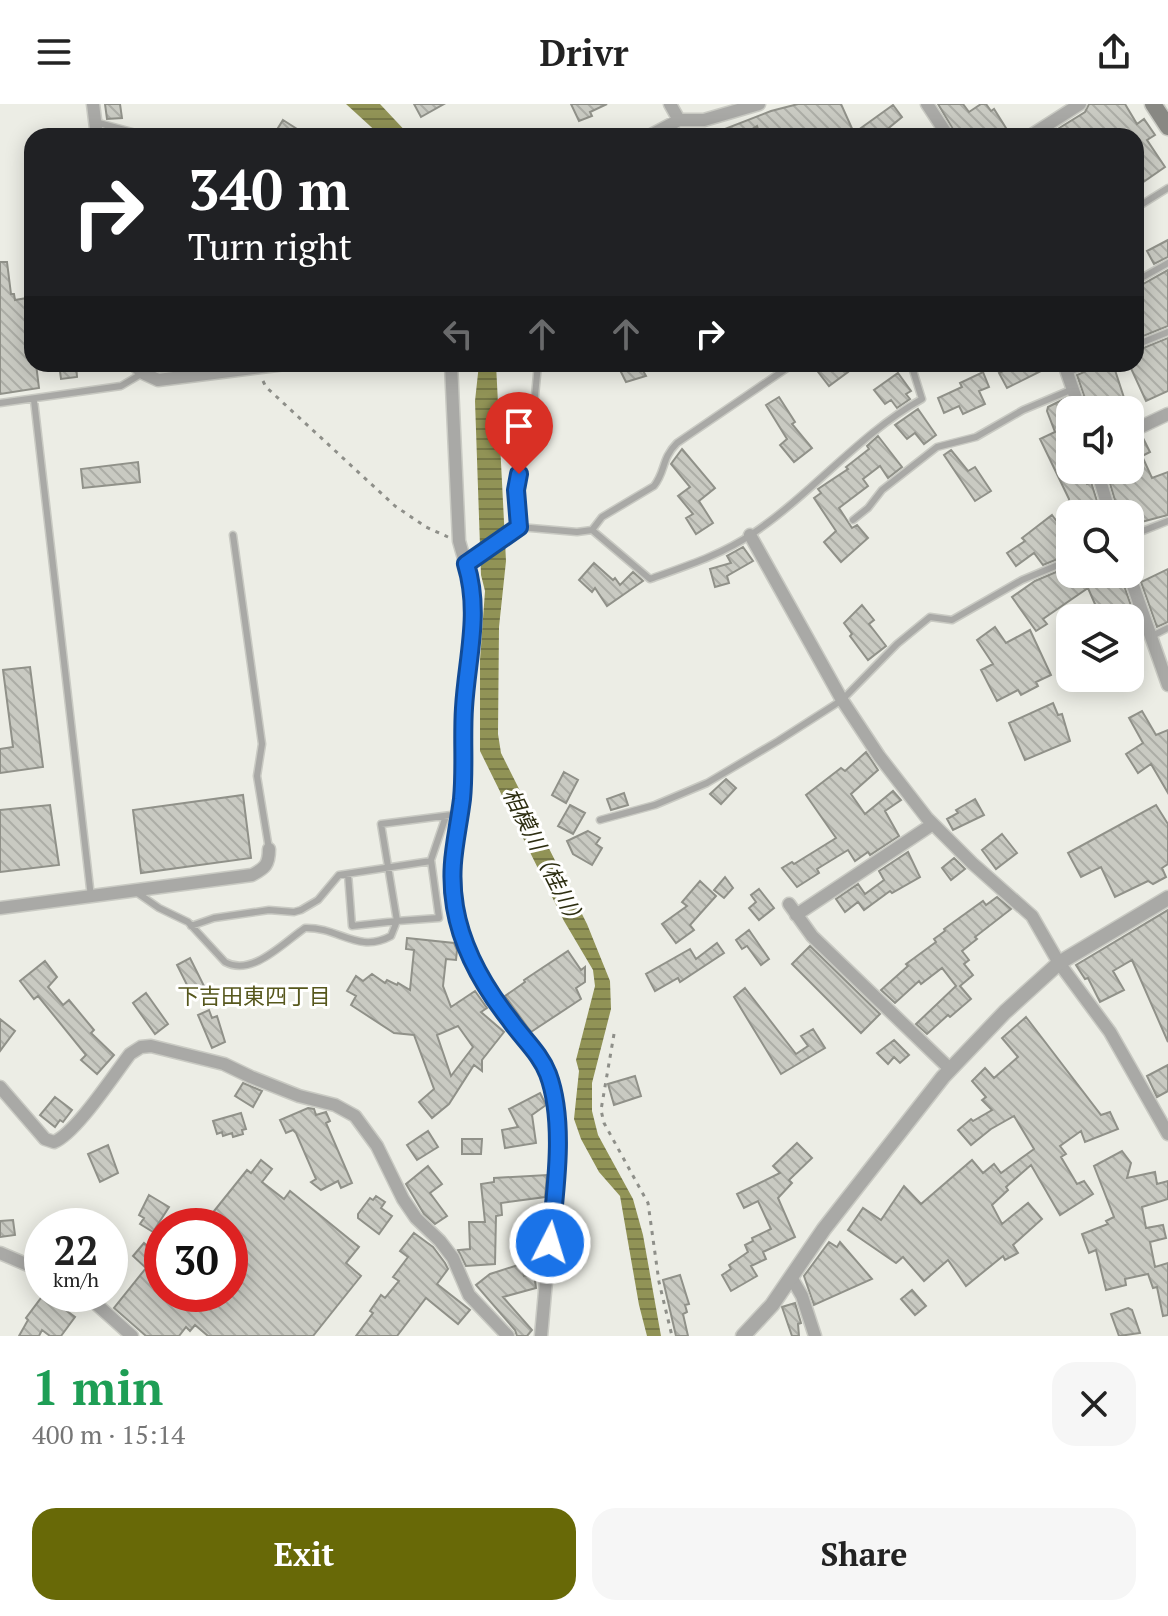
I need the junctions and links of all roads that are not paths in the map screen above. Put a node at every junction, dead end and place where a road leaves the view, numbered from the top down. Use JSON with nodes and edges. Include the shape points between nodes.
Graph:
{"nodes":[{"id":1,"x":93,"y":104,"type":"edge"},
{"id":2,"x":670,"y":104,"type":"edge"},
{"id":3,"x":759,"y":104,"type":"edge"},
{"id":4,"x":927,"y":104,"type":"edge"},
{"id":5,"x":1080,"y":104,"type":"edge"},
{"id":6,"x":1153,"y":104,"type":"edge"},
{"id":7,"x":679,"y":120,"type":"junction"},
{"id":8,"x":1168,"y":127,"type":"edge"},
{"id":9,"x":96,"y":128,"type":"edge"},
{"id":10,"x":664,"y":128,"type":"edge"},
{"id":11,"x":943,"y":128,"type":"edge"},
{"id":12,"x":1042,"y":128,"type":"edge"},
{"id":13,"x":1168,"y":188,"type":"edge"},
{"id":14,"x":1144,"y":203,"type":"edge"},
{"id":15,"x":1168,"y":263,"type":"edge"},
{"id":16,"x":1144,"y":276,"type":"edge"},
{"id":17,"x":1168,"y":332,"type":"edge"},
{"id":18,"x":1144,"y":342,"type":"edge"},
{"id":19,"x":135,"y":372,"type":"edge"},
{"id":20,"x":143,"y":372,"type":"edge"},
{"id":21,"x":225,"y":372,"type":"edge"},
{"id":22,"x":451,"y":372,"type":"edge"},
{"id":23,"x":537,"y":372,"type":"edge"},
{"id":24,"x":781,"y":372,"type":"edge"},
{"id":25,"x":914,"y":372,"type":"edge"},
{"id":26,"x":1067,"y":372,"type":"edge"},
{"id":27,"x":1073,"y":389,"type":"junction"},
{"id":28,"x":1075,"y":396,"type":"edge"},
{"id":29,"x":34,"y":400,"type":"junction"},
{"id":30,"x":0,"y":403,"type":"edge"},
{"id":31,"x":1168,"y":414,"type":"edge"},
{"id":32,"x":1144,"y":425,"type":"edge"},
{"id":33,"x":853,"y":520,"type":"dead end"},
{"id":34,"x":1168,"y":521,"type":"edge"},
{"id":35,"x":519,"y":527,"type":"junction"},
{"id":36,"x":592,"y":530,"type":"junction"},
{"id":37,"x":1144,"y":530,"type":"edge"},
{"id":38,"x":233,"y":535,"type":"dead end"},
{"id":39,"x":750,"y":535,"type":"junction"},
{"id":40,"x":470,"y":561,"type":"junction"},
{"id":41,"x":1056,"y":566,"type":"edge"},
{"id":42,"x":1134,"y":588,"type":"edge"},
{"id":43,"x":1168,"y":628,"type":"edge"},
{"id":44,"x":1150,"y":637,"type":"junction"},
{"id":45,"x":1167,"y":679,"type":"edge"},
{"id":46,"x":842,"y":700,"type":"junction"},
{"id":47,"x":452,"y":815,"type":"junction"},
{"id":48,"x":600,"y":820,"type":"dead end"},
{"id":49,"x":933,"y":824,"type":"junction"},
{"id":50,"x":269,"y":849,"type":"joint"},
{"id":51,"x":431,"y":861,"type":"junction"},
{"id":52,"x":388,"y":868,"type":"junction"},
{"id":53,"x":348,"y":874,"type":"junction"},
{"id":54,"x":136,"y":892,"type":"junction"},
{"id":55,"x":91,"y":897,"type":"junction"},
{"id":56,"x":1168,"y":898,"type":"edge"},
{"id":57,"x":0,"y":908,"type":"edge"},
{"id":58,"x":397,"y":921,"type":"junction"},
{"id":59,"x":191,"y":926,"type":"junction"},
{"id":60,"x":1059,"y":963,"type":"junction"},
{"id":61,"x":950,"y":1069,"type":"junction"},
{"id":62,"x":0,"y":1087,"type":"edge"},
{"id":63,"x":1168,"y":1134,"type":"edge"},
{"id":64,"x":0,"y":1253,"type":"edge"},
{"id":65,"x":24,"y":1263,"type":"edge"},
{"id":66,"x":791,"y":1277,"type":"junction"},
{"id":67,"x":105,"y":1312,"type":"edge"},
{"id":68,"x":132,"y":1336,"type":"edge"},
{"id":69,"x":508,"y":1336,"type":"edge"},
{"id":70,"x":541,"y":1336,"type":"edge"},
{"id":71,"x":743,"y":1336,"type":"edge"},
{"id":72,"x":815,"y":1336,"type":"edge"}],
"edges":[{"from":1,"to":9,"type":"street"},
{"from":2,"to":7,"type":"street"},
{"from":3,"to":7,"type":"street","via":[[704,120]]},
{"from":4,"to":11,"type":"street"},
{"from":5,"to":12,"type":"street"},
{"from":6,"to":8,"type":"main road"},
{"from":7,"to":10,"type":"street"},
{"from":13,"to":14,"type":"lane"},
{"from":15,"to":16,"type":"lane"},
{"from":17,"to":18,"type":"lane"},
{"from":19,"to":29,"type":"lane","via":[[121,386]]},
{"from":20,"to":21,"type":"street","via":[[158,380]]},
{"from":22,"to":40,"type":"street","via":[[459,541]]},
{"from":23,"to":35,"type":"lane","via":[[516,490]]},
{"from":24,"to":36,"type":"lane","via":[[677,443],[667,453],[654,486],[602,517]]},
{"from":25,"to":39,"type":"lane","via":[[922,399]]},
{"from":26,"to":27,"type":"street"},
{"from":27,"to":28,"type":"street"},
{"from":27,"to":33,"type":"lane","via":[[976,437],[937,447]]},
{"from":29,"to":30,"type":"lane"},
{"from":29,"to":55,"type":"lane"},
{"from":31,"to":32,"type":"street"},
{"from":34,"to":37,"type":"lane"},
{"from":35,"to":36,"type":"lane"},
{"from":35,"to":40,"type":"lane"},
{"from":36,"to":39,"type":"lane","via":[[650,579],[715,555]]},
{"from":38,"to":50,"type":"lane","via":[[262,744],[257,776]]},
{"from":39,"to":46,"type":"street"},
{"from":40,"to":47,"type":"street","via":[[473,629],[462,797]]},
{"from":41,"to":46,"type":"lane","via":[[952,620],[930,617]]},
{"from":42,"to":44,"type":"street"},
{"from":43,"to":44,"type":"lane"},
{"from":44,"to":45,"type":"street"},
{"from":46,"to":48,"type":"lane","via":[[707,783]]},
{"from":46,"to":49,"type":"street","via":[[884,764]]},
{"from":47,"to":51,"type":"lane"},
{"from":47,"to":52,"type":"lane","via":[[381,824]]},
{"from":47,"to":70,"type":"street","via":[[460,933],[482,978],[539,1055],[555,1106],[557,1160]]},
{"from":49,"to":60,"type":"street","via":[[1032,916]]},
{"from":49,"to":61,"type":"street","via":[[793,910],[812,936]]},
{"from":50,"to":54,"type":"street","via":[[266,867],[252,875]]},
{"from":51,"to":52,"type":"lane"},
{"from":51,"to":58,"type":"lane","via":[[439,918]]},
{"from":52,"to":53,"type":"lane"},
{"from":52,"to":58,"type":"lane"},
{"from":53,"to":58,"type":"lane","via":[[352,926]]},
{"from":53,"to":59,"type":"lane","via":[[339,875],[318,900],[301,910],[269,910]]},
{"from":54,"to":55,"type":"street"},
{"from":54,"to":59,"type":"lane"},
{"from":55,"to":57,"type":"street"},
{"from":56,"to":60,"type":"street"},
{"from":58,"to":59,"type":"lane","via":[[391,936],[361,944],[331,931],[305,928],[249,966],[225,962]]},
{"from":60,"to":61,"type":"street"},
{"from":60,"to":63,"type":"street","via":[[1110,1032]]},
{"from":61,"to":66,"type":"street"},
{"from":62,"to":69,"type":"street","via":[[45,1139],[54,1142],[75,1125],[141,1047],[224,1064],[299,1096],[335,1105],[355,1116],[369,1133],[416,1218],[453,1258],[469,1295]]},
{"from":64,"to":65,"type":"street"},
{"from":66,"to":71,"type":"street"},
{"from":66,"to":72,"type":"street"},
{"from":67,"to":68,"type":"street"}]}
